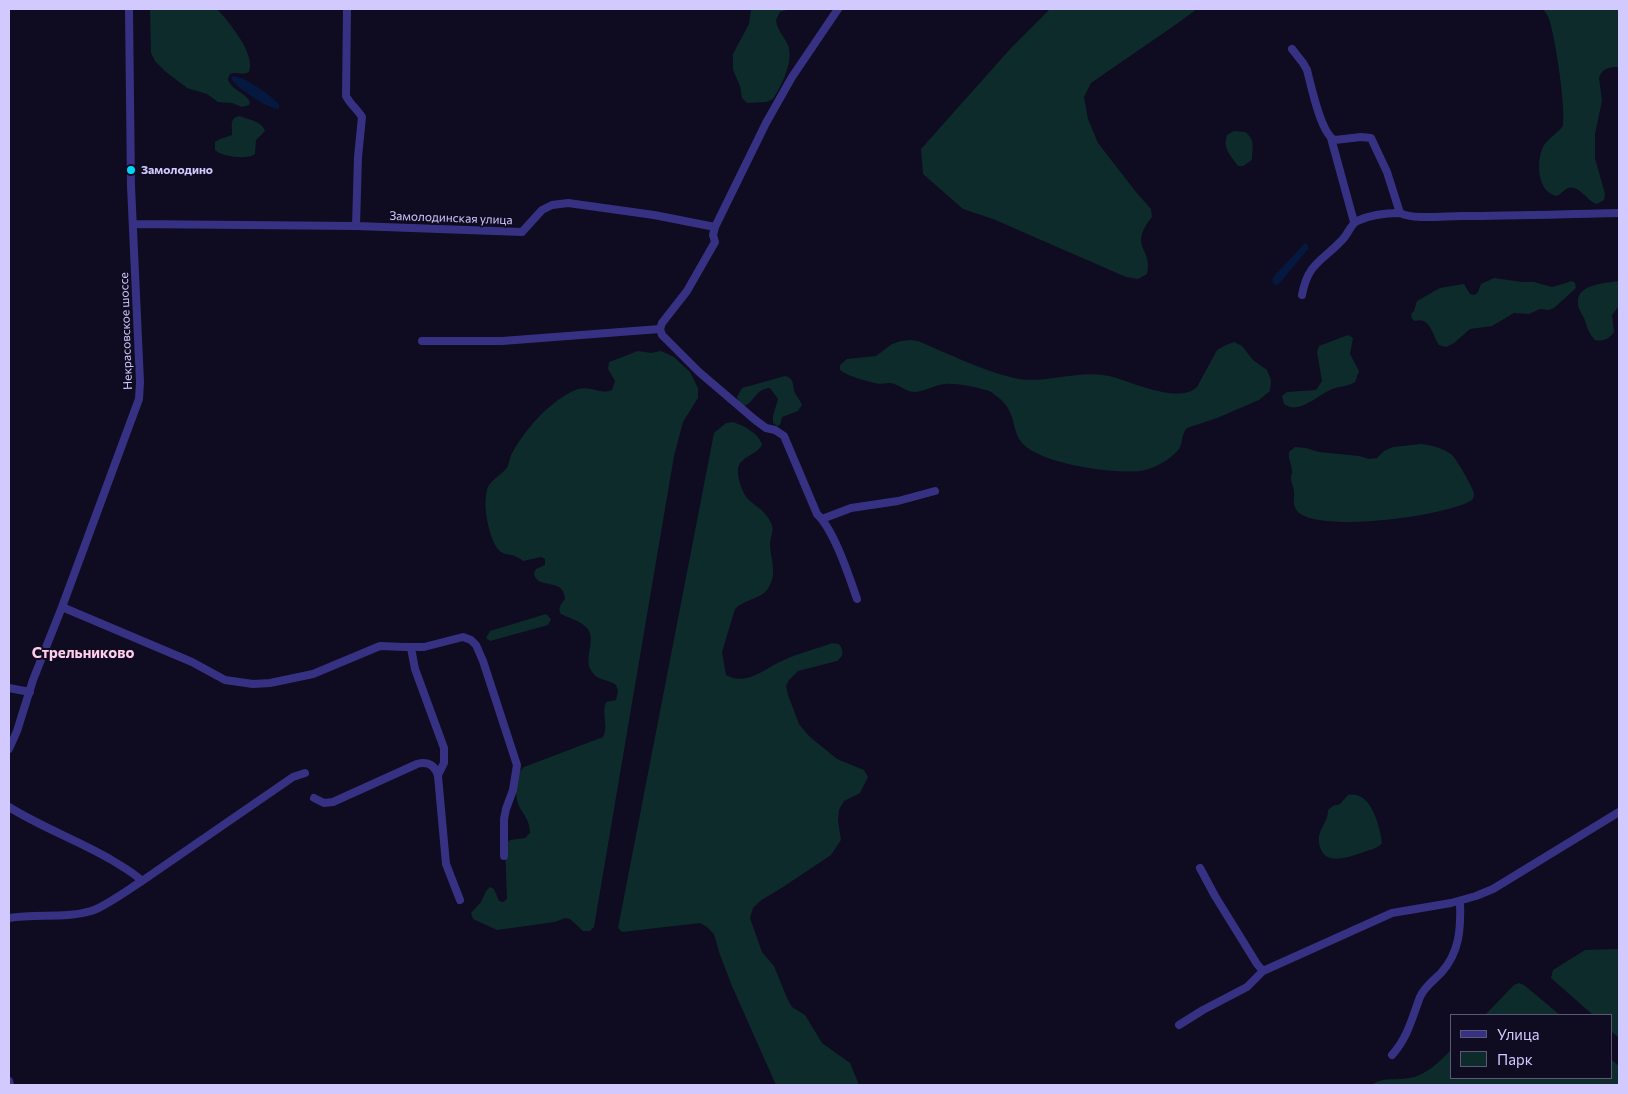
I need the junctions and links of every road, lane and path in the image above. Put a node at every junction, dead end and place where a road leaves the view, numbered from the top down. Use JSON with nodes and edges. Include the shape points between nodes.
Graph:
{"nodes":[{"id":1,"x":129,"y":9,"type":"edge"},
{"id":2,"x":347,"y":9,"type":"edge"},
{"id":3,"x":838,"y":9,"type":"edge"},
{"id":4,"x":1292,"y":49,"type":"dead end"},
{"id":5,"x":1331,"y":138,"type":"junction"},
{"id":6,"x":1619,"y":212,"type":"edge"},
{"id":7,"x":1400,"y":213,"type":"junction"},
{"id":8,"x":1354,"y":222,"type":"junction"},
{"id":9,"x":134,"y":224,"type":"junction"},
{"id":10,"x":356,"y":226,"type":"junction"},
{"id":11,"x":715,"y":227,"type":"junction"},
{"id":12,"x":1302,"y":295,"type":"dead end"},
{"id":13,"x":660,"y":329,"type":"junction"},
{"id":14,"x":422,"y":341,"type":"dead end"},
{"id":15,"x":935,"y":491,"type":"dead end"},
{"id":16,"x":822,"y":519,"type":"junction"},
{"id":17,"x":857,"y":599,"type":"dead end"},
{"id":18,"x":62,"y":607,"type":"junction"},
{"id":19,"x":412,"y":648,"type":"junction"},
{"id":20,"x":9,"y":688,"type":"edge"},
{"id":21,"x":30,"y":692,"type":"junction"},
{"id":22,"x":9,"y":749,"type":"edge"},
{"id":23,"x":305,"y":773,"type":"dead end"},
{"id":24,"x":438,"y":775,"type":"junction"},
{"id":25,"x":314,"y":798,"type":"dead end"},
{"id":26,"x":9,"y":807,"type":"edge"},
{"id":27,"x":1619,"y":812,"type":"edge"},
{"id":28,"x":504,"y":856,"type":"dead end"},
{"id":29,"x":1200,"y":868,"type":"dead end"},
{"id":30,"x":142,"y":881,"type":"junction"},
{"id":31,"x":460,"y":900,"type":"dead end"},
{"id":32,"x":1460,"y":901,"type":"junction"},
{"id":33,"x":9,"y":918,"type":"edge"},
{"id":34,"x":1263,"y":971,"type":"junction"},
{"id":35,"x":1179,"y":1025,"type":"dead end"},
{"id":36,"x":1392,"y":1055,"type":"dead end"},
{"id":37,"x":9,"y":1081,"type":"edge"},
{"id":38,"x":10,"y":1085,"type":"edge"}],
"edges":[{"from":1,"to":9,"type":"street","name":"Некрасовское шоссе"},
{"from":2,"to":10,"type":"street","via":[[346,96],[362,117]]},
{"from":3,"to":11,"type":"street","via":[[766,122]]},
{"from":4,"to":5,"type":"street","via":[[1304,63],[1322,121]]},
{"from":5,"to":7,"type":"street","via":[[1371,138],[1387,172]]},
{"from":5,"to":8,"type":"street"},
{"from":6,"to":7,"type":"street","via":[[1423,217]]},
{"from":7,"to":8,"type":"street","via":[[1386,213]]},
{"from":8,"to":12,"type":"street","via":[[1341,241],[1313,266]]},
{"from":9,"to":10,"type":"street","name":"Замолодинская улица"},
{"from":9,"to":18,"type":"street","name":"Некрасовское шоссе","via":[[139,399]]},
{"from":10,"to":11,"type":"street","name":"Замолодинская улица","via":[[522,232],[542,210],[568,203]]},
{"from":11,"to":13,"type":"street","via":[[713,235],[716,242]]},
{"from":13,"to":14,"type":"street","via":[[502,341]]},
{"from":13,"to":16,"type":"street","via":[[662,336],[682,357],[726,396],[760,424],[784,436]]},
{"from":15,"to":16,"type":"street","via":[[851,508]]},
{"from":16,"to":17,"type":"street"},
{"from":18,"to":19,"type":"street","via":[[192,662],[225,680],[253,684],[270,684],[313,674],[380,646]]},
{"from":18,"to":21,"type":"street","name":"Некрасовское шоссе"},
{"from":19,"to":24,"type":"street","via":[[415,669],[444,748],[444,764]]},
{"from":19,"to":28,"type":"street","via":[[463,637],[476,644],[517,765],[505,814]]},
{"from":20,"to":21,"type":"street"},
{"from":21,"to":22,"type":"street","name":"Некрасовское шоссе"},
{"from":23,"to":30,"type":"street","via":[[293,777]]},
{"from":24,"to":25,"type":"street","via":[[430,764],[421,763],[333,802],[324,803]]},
{"from":24,"to":31,"type":"street","via":[[445,858]]},
{"from":26,"to":30,"type":"street","via":[[99,853]]},
{"from":27,"to":32,"type":"street","via":[[1493,889]]},
{"from":29,"to":34,"type":"street"},
{"from":30,"to":33,"type":"street","via":[[93,911],[69,916]]},
{"from":32,"to":34,"type":"street","via":[[1392,913]]},
{"from":32,"to":36,"type":"street","via":[[1460,931],[1453,955],[1420,996],[1405,1039]]},
{"from":34,"to":35,"type":"street","via":[[1247,987]]},
{"from":37,"to":38,"type":"street"}]}
